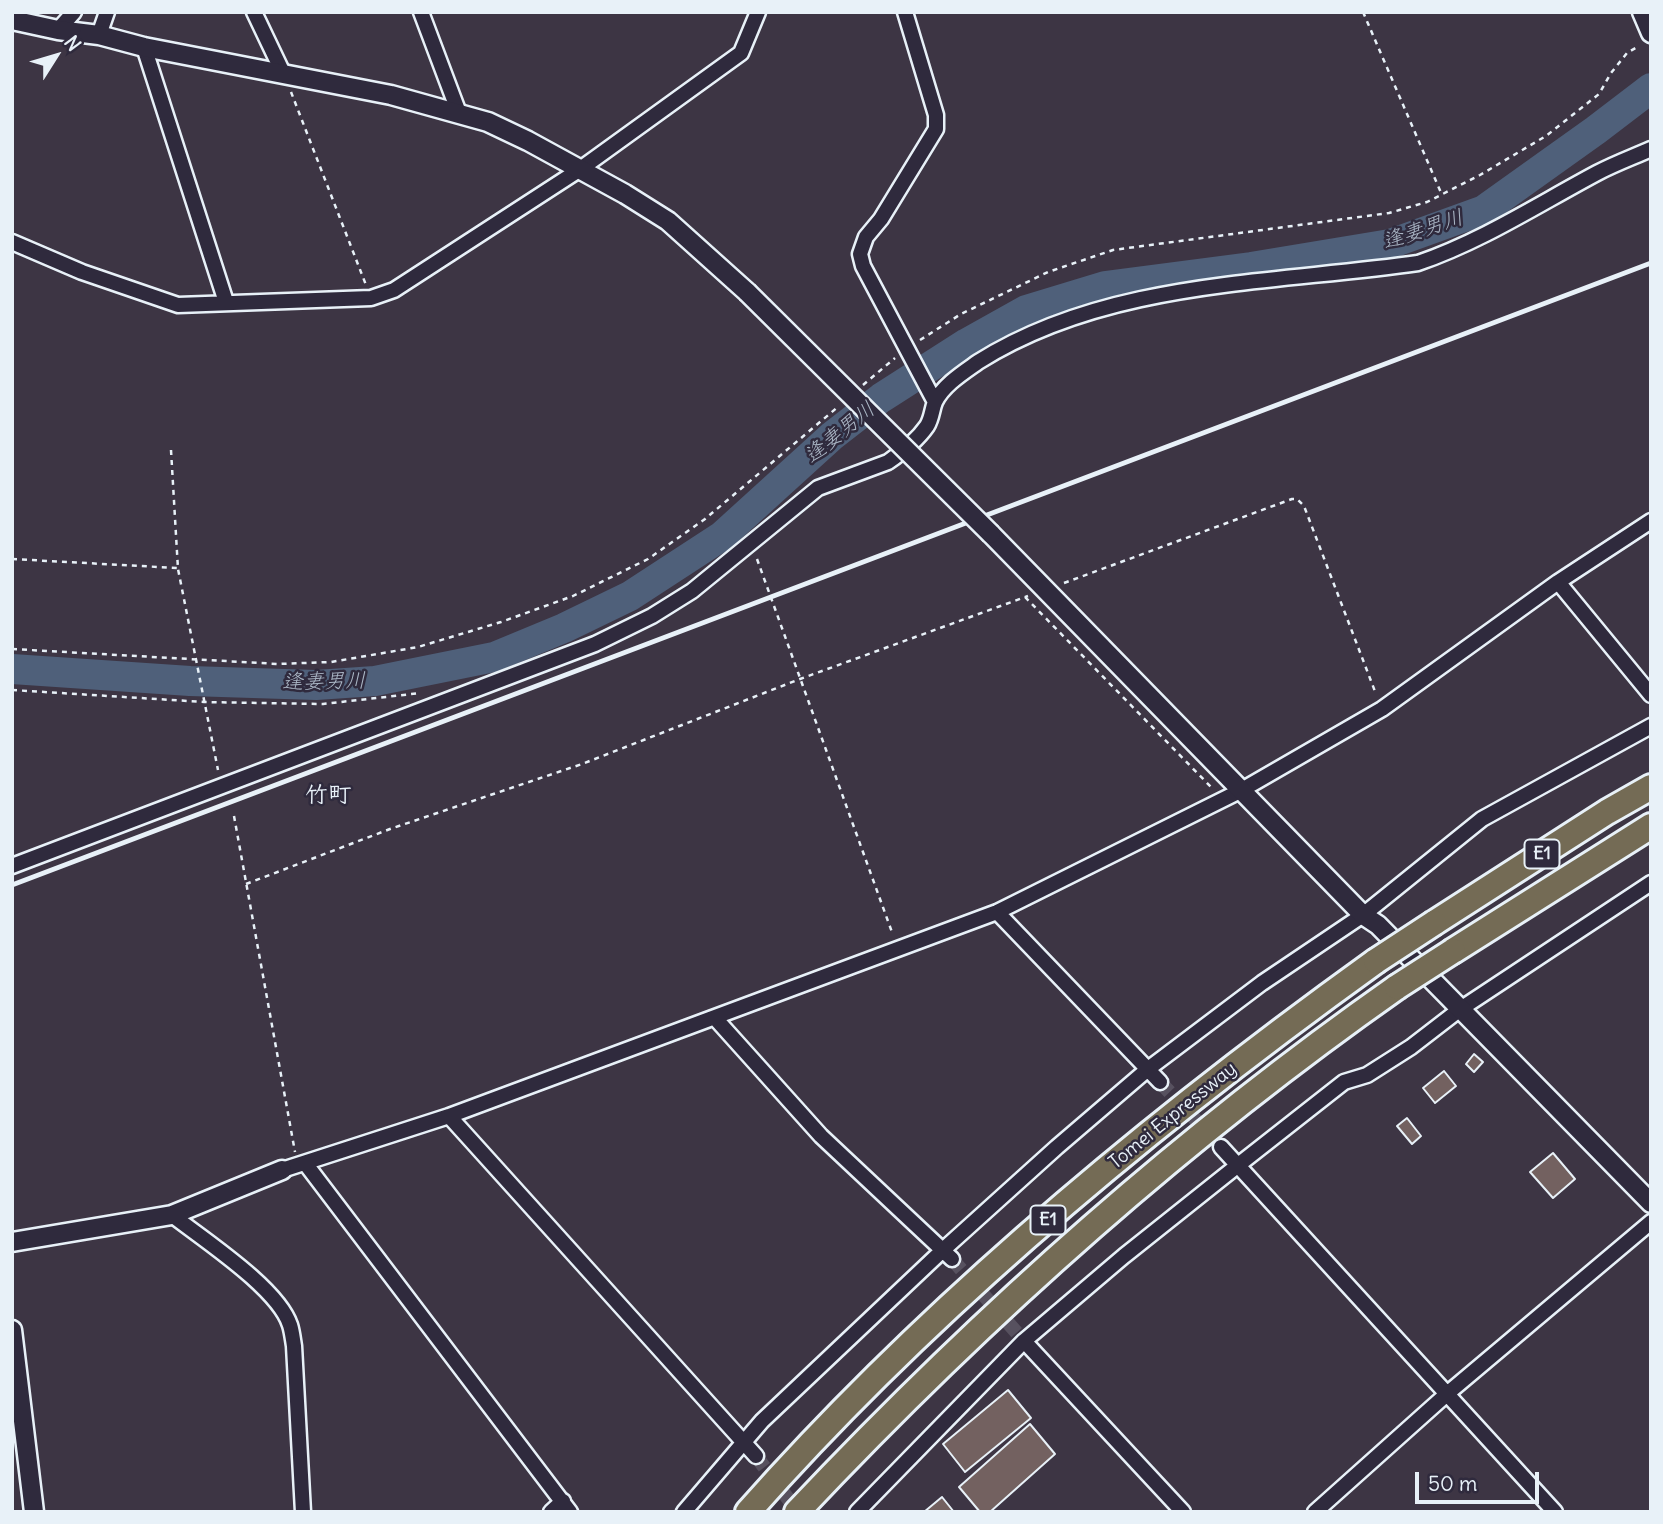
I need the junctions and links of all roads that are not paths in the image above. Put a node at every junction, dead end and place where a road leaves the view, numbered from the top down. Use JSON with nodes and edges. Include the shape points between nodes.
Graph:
{"nodes":[{"id":1,"x":74,"y":12,"type":"edge"},
{"id":2,"x":107,"y":12,"type":"edge"},
{"id":3,"x":254,"y":12,"type":"edge"},
{"id":4,"x":421,"y":12,"type":"edge"},
{"id":5,"x":758,"y":12,"type":"edge"},
{"id":6,"x":905,"y":12,"type":"edge"},
{"id":7,"x":1642,"y":12,"type":"edge"},
{"id":8,"x":12,"y":20,"type":"edge"},
{"id":9,"x":58,"y":30,"type":"junction"},
{"id":10,"x":99,"y":35,"type":"junction"},
{"id":11,"x":1645,"y":40,"type":"edge"},
{"id":12,"x":144,"y":47,"type":"junction"},
{"id":13,"x":283,"y":73,"type":"junction"},
{"id":14,"x":458,"y":113,"type":"junction"},
{"id":15,"x":1651,"y":149,"type":"edge"},
{"id":16,"x":579,"y":170,"type":"junction"},
{"id":17,"x":12,"y":242,"type":"edge"},
{"id":18,"x":226,"y":302,"type":"junction"},
{"id":19,"x":935,"y":402,"type":"junction"},
{"id":20,"x":1651,"y":521,"type":"edge"},
{"id":21,"x":1558,"y":582,"type":"junction"},
{"id":22,"x":1651,"y":695,"type":"edge"},
{"id":23,"x":1651,"y":726,"type":"edge"},
{"id":24,"x":1651,"y":787,"type":"edge"},
{"id":25,"x":1240,"y":791,"type":"junction"},
{"id":26,"x":1651,"y":826,"type":"edge"},
{"id":27,"x":12,"y":866,"type":"edge"},
{"id":28,"x":1651,"y":883,"type":"edge"},
{"id":29,"x":997,"y":912,"type":"junction"},
{"id":30,"x":1363,"y":915,"type":"junction"},
{"id":31,"x":1459,"y":1010,"type":"junction"},
{"id":32,"x":715,"y":1018,"type":"junction"},
{"id":33,"x":1148,"y":1069,"type":"junction"},
{"id":34,"x":1160,"y":1082,"type":"tunnel mouth"},
{"id":35,"x":449,"y":1116,"type":"junction"},
{"id":36,"x":1221,"y":1147,"type":"tunnel mouth"},
{"id":37,"x":295,"y":1166,"type":"junction"},
{"id":38,"x":1237,"y":1166,"type":"junction"},
{"id":39,"x":1651,"y":1203,"type":"edge"},
{"id":40,"x":172,"y":1216,"type":"junction"},
{"id":41,"x":1651,"y":1222,"type":"edge"},
{"id":42,"x":12,"y":1242,"type":"edge"},
{"id":43,"x":948,"y":1254,"type":"junction"},
{"id":44,"x":12,"y":1330,"type":"edge"},
{"id":45,"x":1024,"y":1341,"type":"junction"},
{"id":46,"x":1448,"y":1393,"type":"junction"},
{"id":47,"x":743,"y":1440,"type":"junction"},
{"id":48,"x":755,"y":1456,"type":"tunnel mouth"},
{"id":49,"x":566,"y":1506,"type":"edge"},
{"id":50,"x":34,"y":1512,"type":"edge"},
{"id":51,"x":303,"y":1512,"type":"edge"},
{"id":52,"x":551,"y":1512,"type":"edge"},
{"id":53,"x":684,"y":1512,"type":"edge"},
{"id":54,"x":748,"y":1512,"type":"edge"},
{"id":55,"x":797,"y":1512,"type":"edge"},
{"id":56,"x":858,"y":1512,"type":"edge"},
{"id":57,"x":1183,"y":1512,"type":"edge"},
{"id":58,"x":1315,"y":1512,"type":"edge"},
{"id":59,"x":1555,"y":1512,"type":"edge"}],
"edges":[{"from":1,"to":9,"type":"street"},
{"from":2,"to":10,"type":"street"},
{"from":3,"to":13,"type":"street"},
{"from":4,"to":14,"type":"street"},
{"from":5,"to":16,"type":"street","via":[[741,53]]},
{"from":6,"to":19,"type":"street","via":[[936,115],[936,129],[866,237],[860,254]]},
{"from":7,"to":11,"type":"street"},
{"from":8,"to":9,"type":"street"},
{"from":9,"to":10,"type":"street"},
{"from":10,"to":12,"type":"street"},
{"from":12,"to":13,"type":"street"},
{"from":12,"to":18,"type":"street"},
{"from":13,"to":14,"type":"street"},
{"from":14,"to":16,"type":"street","via":[[518,136]]},
{"from":15,"to":19,"type":"street","via":[[1598,172],[1455,251],[1418,263],[1150,297],[1053,324],[979,362]]},
{"from":16,"to":18,"type":"street","via":[[394,290],[371,298]]},
{"from":16,"to":25,"type":"street","bridge":true,"via":[[668,221],[747,292]]},
{"from":17,"to":18,"type":"street","via":[[178,305]]},
{"from":19,"to":27,"type":"street","via":[[926,428],[896,456],[818,488],[692,591],[652,616],[595,644]]},
{"from":20,"to":21,"type":"street"},
{"from":21,"to":22,"type":"street"},
{"from":21,"to":25,"type":"street","via":[[1382,709]]},
{"from":23,"to":30,"type":"street","via":[[1482,819]]},
{"from":24,"to":54,"type":"highway","name":"Tomei Expressway","number":"E1","bridge":true,"via":[[1376,961],[1226,1072],[976,1283],[855,1397]]},
{"from":25,"to":29,"type":"street"},
{"from":25,"to":30,"type":"street"},
{"from":26,"to":55,"type":"highway","name":"Tomei Expressway","number":"E1","bridge":true,"via":[[1397,987],[1248,1097],[990,1318]]},
{"from":28,"to":31,"type":"street"},
{"from":29,"to":32,"type":"street"},
{"from":29,"to":33,"type":"street"},
{"from":30,"to":31,"type":"street"},
{"from":30,"to":33,"type":"street","via":[[1262,983]]},
{"from":31,"to":38,"type":"street","via":[[1367,1075],[1344,1082]]},
{"from":31,"to":39,"type":"street"},
{"from":32,"to":35,"type":"street"},
{"from":32,"to":43,"type":"street","via":[[821,1136]]},
{"from":33,"to":34,"type":"street"},
{"from":33,"to":43,"type":"street","via":[[1057,1147]]},
{"from":35,"to":37,"type":"street"},
{"from":35,"to":47,"type":"street"},
{"from":36,"to":38,"type":"street"},
{"from":37,"to":40,"type":"street"},
{"from":37,"to":49,"type":"street"},
{"from":38,"to":45,"type":"street"},
{"from":38,"to":46,"type":"street"},
{"from":40,"to":42,"type":"street"},
{"from":40,"to":51,"type":"street","via":[[258,1284],[278,1303],[290,1325]]},
{"from":41,"to":46,"type":"street"},
{"from":43,"to":47,"type":"street"},
{"from":44,"to":50,"type":"street"},
{"from":45,"to":56,"type":"street"},
{"from":45,"to":57,"type":"street"},
{"from":46,"to":58,"type":"street"},
{"from":46,"to":59,"type":"street"},
{"from":47,"to":48,"type":"street"},
{"from":47,"to":53,"type":"street"},
{"from":49,"to":52,"type":"street"}]}
